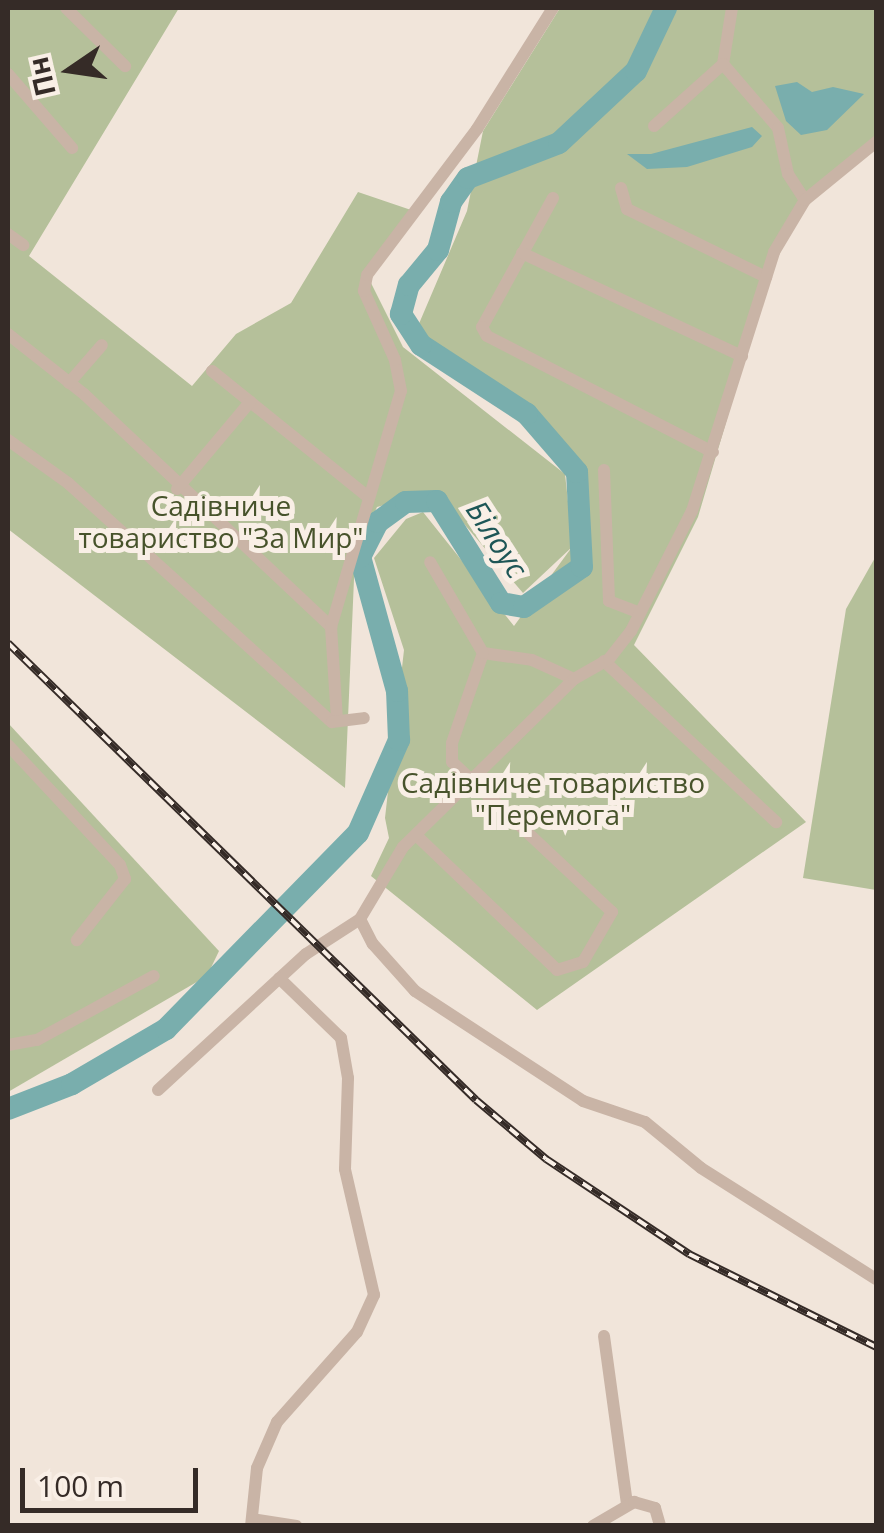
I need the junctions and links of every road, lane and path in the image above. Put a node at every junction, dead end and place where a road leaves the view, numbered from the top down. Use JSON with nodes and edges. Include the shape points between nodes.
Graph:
{"nodes":[{"id":1,"x":66,"y":8,"type":"edge"},
{"id":2,"x":554,"y":8,"type":"edge"},
{"id":3,"x":732,"y":8,"type":"edge"},
{"id":4,"x":723,"y":64,"type":"junction"},
{"id":5,"x":124,"y":66,"type":"dead end"},
{"id":6,"x":8,"y":74,"type":"edge"},
{"id":7,"x":654,"y":126,"type":"dead end"},
{"id":8,"x":876,"y":142,"type":"edge"},
{"id":9,"x":72,"y":148,"type":"dead end"},
{"id":10,"x":621,"y":188,"type":"dead end"},
{"id":11,"x":553,"y":198,"type":"dead end"},
{"id":12,"x":805,"y":200,"type":"junction"},
{"id":13,"x":8,"y":234,"type":"edge"},
{"id":14,"x":23,"y":245,"type":"dead end"},
{"id":15,"x":522,"y":253,"type":"junction"},
{"id":16,"x":766,"y":277,"type":"junction"},
{"id":17,"x":8,"y":334,"type":"edge"},
{"id":18,"x":102,"y":345,"type":"dead end"},
{"id":19,"x":742,"y":356,"type":"junction"},
{"id":20,"x":212,"y":371,"type":"dead end"},
{"id":21,"x":69,"y":382,"type":"junction"},
{"id":22,"x":250,"y":402,"type":"junction"},
{"id":23,"x":8,"y":440,"type":"edge"},
{"id":24,"x":713,"y":452,"type":"junction"},
{"id":25,"x":604,"y":470,"type":"dead end"},
{"id":26,"x":177,"y":488,"type":"junction"},
{"id":27,"x":368,"y":497,"type":"junction"},
{"id":28,"x":430,"y":562,"type":"dead end"},
{"id":29,"x":640,"y":613,"type":"junction"},
{"id":30,"x":331,"y":627,"type":"junction"},
{"id":31,"x":483,"y":653,"type":"junction"},
{"id":32,"x":604,"y":661,"type":"junction"},
{"id":33,"x":574,"y":679,"type":"junction"},
{"id":34,"x":364,"y":718,"type":"dead end"},
{"id":35,"x":338,"y":721,"type":"junction"},
{"id":36,"x":8,"y":745,"type":"edge"},
{"id":37,"x":470,"y":783,"type":"junction"},
{"id":38,"x":776,"y":822,"type":"dead end"},
{"id":39,"x":418,"y":837,"type":"junction"},
{"id":40,"x":360,"y":919,"type":"junction"},
{"id":41,"x":76,"y":940,"type":"dead end"},
{"id":42,"x":154,"y":976,"type":"dead end"},
{"id":43,"x":279,"y":978,"type":"junction"},
{"id":44,"x":8,"y":1045,"type":"edge"},
{"id":45,"x":158,"y":1090,"type":"dead end"},
{"id":46,"x":876,"y":1279,"type":"edge"},
{"id":47,"x":604,"y":1336,"type":"dead end"},
{"id":48,"x":627,"y":1504,"type":"junction"},
{"id":49,"x":252,"y":1522,"type":"edge"},
{"id":50,"x":296,"y":1526,"type":"edge"},
{"id":51,"x":594,"y":1526,"type":"edge"},
{"id":52,"x":660,"y":1526,"type":"edge"}],
"edges":[{"from":1,"to":5,"type":"street"},
{"from":2,"to":27,"type":"street","via":[[477,129],[367,274],[364,291],[395,360],[401,391]]},
{"from":3,"to":4,"type":"street"},
{"from":4,"to":7,"type":"street"},
{"from":4,"to":12,"type":"street","via":[[778,128],[788,174]]},
{"from":6,"to":9,"type":"street"},
{"from":8,"to":12,"type":"street"},
{"from":10,"to":16,"type":"street","via":[[627,209]]},
{"from":11,"to":15,"type":"street"},
{"from":12,"to":16,"type":"street"},
{"from":13,"to":14,"type":"street"},
{"from":15,"to":19,"type":"street"},
{"from":15,"to":24,"type":"street","via":[[482,327],[486,336]]},
{"from":16,"to":19,"type":"street"},
{"from":17,"to":21,"type":"street"},
{"from":18,"to":21,"type":"street"},
{"from":19,"to":24,"type":"street"},
{"from":20,"to":22,"type":"street"},
{"from":21,"to":26,"type":"street"},
{"from":22,"to":26,"type":"street"},
{"from":22,"to":27,"type":"street"},
{"from":23,"to":35,"type":"street","via":[[68,483]]},
{"from":24,"to":29,"type":"street","via":[[692,511]]},
{"from":25,"to":29,"type":"street","via":[[610,600]]},
{"from":26,"to":30,"type":"street"},
{"from":27,"to":30,"type":"street"},
{"from":28,"to":31,"type":"street"},
{"from":29,"to":32,"type":"street"},
{"from":30,"to":35,"type":"street"},
{"from":31,"to":33,"type":"street","via":[[532,660]]},
{"from":31,"to":37,"type":"street","via":[[452,744],[452,762]]},
{"from":32,"to":33,"type":"street"},
{"from":32,"to":38,"type":"street"},
{"from":33,"to":37,"type":"street"},
{"from":34,"to":35,"type":"street"},
{"from":36,"to":41,"type":"street","via":[[126,879]]},
{"from":37,"to":39,"type":"street"},
{"from":37,"to":39,"type":"street","via":[[612,912],[583,962],[557,970]]},
{"from":39,"to":40,"type":"street","via":[[388,867]]},
{"from":40,"to":43,"type":"street"},
{"from":40,"to":46,"type":"street","via":[[415,991],[583,1101],[645,1122],[701,1168]]},
{"from":42,"to":44,"type":"street","via":[[37,1040]]},
{"from":43,"to":45,"type":"street"},
{"from":43,"to":49,"type":"street","via":[[341,1038],[348,1078],[345,1169],[374,1296],[357,1332],[277,1422],[257,1468]]},
{"from":47,"to":48,"type":"street"},
{"from":48,"to":51,"type":"street"},
{"from":48,"to":52,"type":"street","via":[[655,1508]]},
{"from":49,"to":50,"type":"street"}]}
